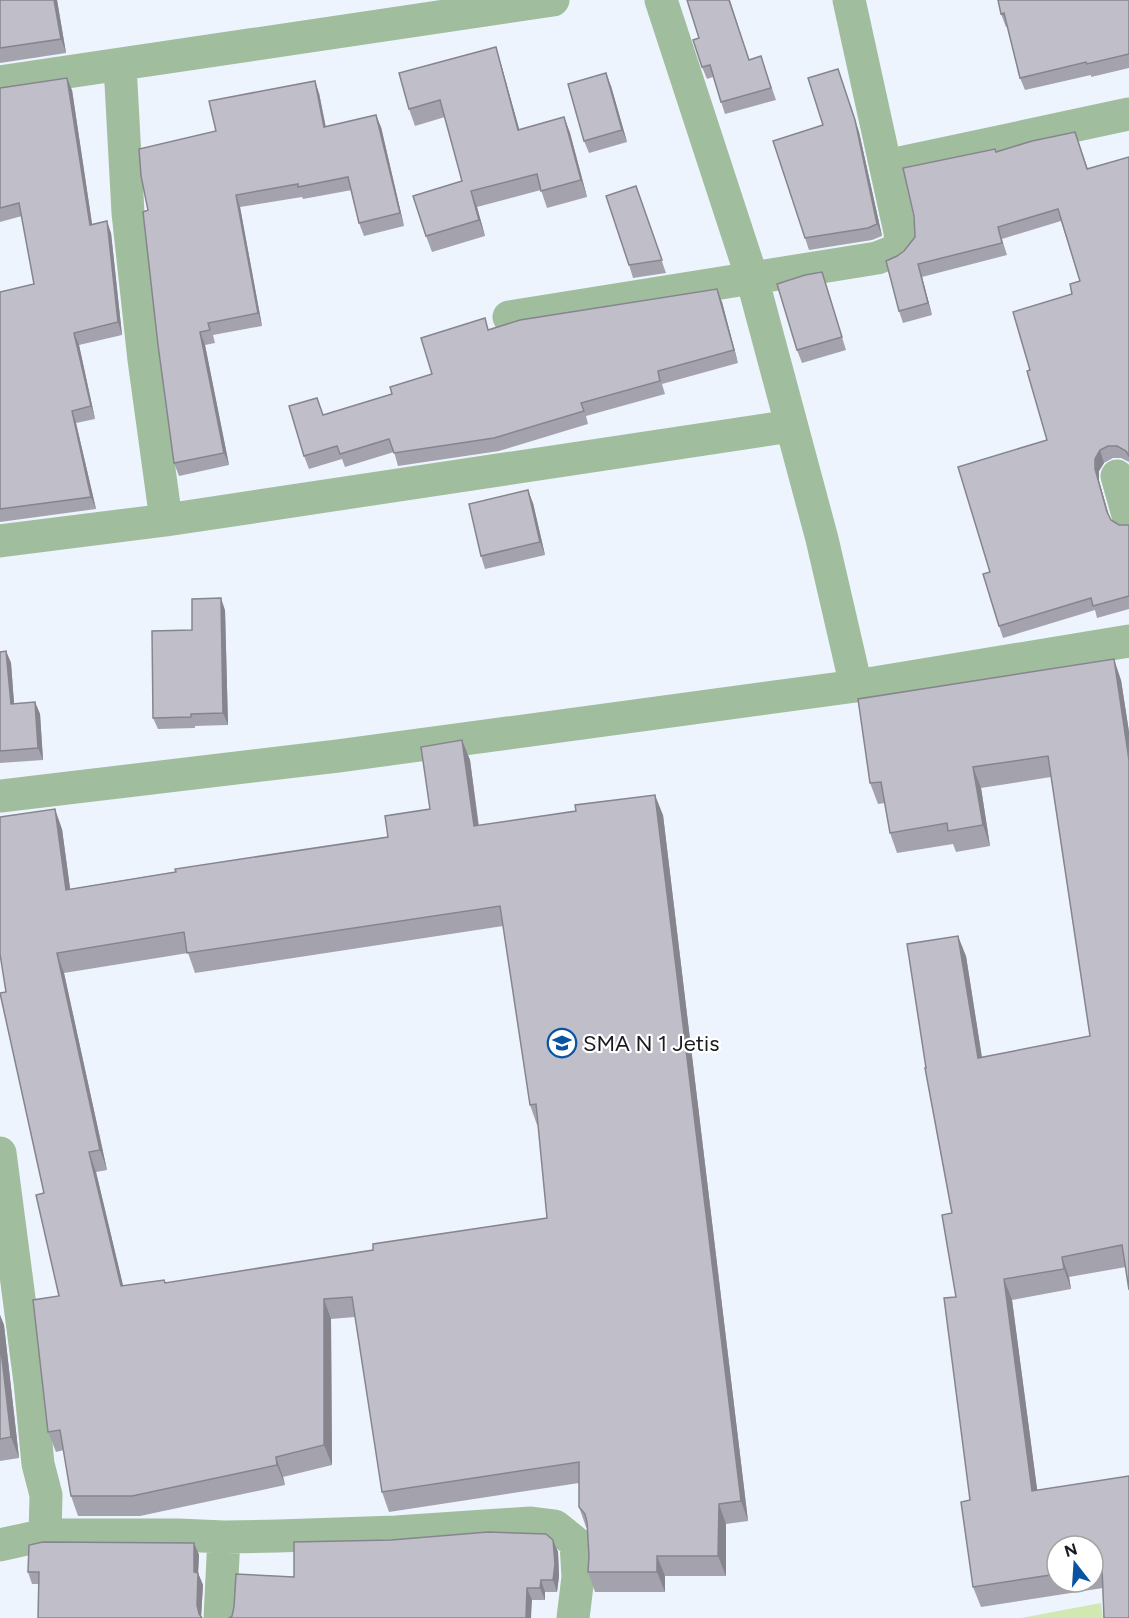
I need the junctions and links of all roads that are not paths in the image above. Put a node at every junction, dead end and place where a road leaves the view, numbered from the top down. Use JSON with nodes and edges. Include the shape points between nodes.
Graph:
{"nodes":[{"id":1,"x":553,"y":0,"type":"edge"},
{"id":2,"x":661,"y":0,"type":"edge"},
{"id":3,"x":849,"y":0,"type":"edge"},
{"id":4,"x":120,"y":65,"type":"junction"},
{"id":5,"x":0,"y":82,"type":"edge"},
{"id":6,"x":1129,"y":114,"type":"edge"},
{"id":7,"x":886,"y":166,"type":"junction"},
{"id":8,"x":752,"y":278,"type":"junction"},
{"id":9,"x":509,"y":317,"type":"dead end"},
{"id":10,"x":791,"y":426,"type":"junction"},
{"id":11,"x":1117,"y":476,"type":"dead end"},
{"id":12,"x":1129,"y":519,"type":"edge"},
{"id":13,"x":166,"y":520,"type":"junction"},
{"id":14,"x":0,"y":541,"type":"edge"},
{"id":15,"x":1129,"y":641,"type":"edge"},
{"id":16,"x":856,"y":686,"type":"junction"},
{"id":17,"x":0,"y":796,"type":"edge"},
{"id":18,"x":0,"y":1153,"type":"edge"},
{"id":19,"x":45,"y":1535,"type":"junction"},
{"id":20,"x":224,"y":1537,"type":"junction"},
{"id":21,"x":0,"y":1545,"type":"edge"},
{"id":22,"x":220,"y":1618,"type":"edge"},
{"id":23,"x":573,"y":1618,"type":"edge"}],
"edges":[{"from":1,"to":4,"type":"street"},
{"from":2,"to":8,"type":"street"},
{"from":3,"to":7,"type":"street"},
{"from":4,"to":5,"type":"street"},
{"from":4,"to":13,"type":"street","via":[[128,213]]},
{"from":6,"to":7,"type":"street"},
{"from":7,"to":8,"type":"street","via":[[900,232],[901,244],[895,251],[877,258]]},
{"from":8,"to":9,"type":"street"},
{"from":8,"to":10,"type":"street"},
{"from":10,"to":13,"type":"street"},
{"from":10,"to":16,"type":"street"},
{"from":11,"to":12,"type":"street"},
{"from":13,"to":14,"type":"street"},
{"from":15,"to":16,"type":"street"},
{"from":16,"to":17,"type":"street","via":[[339,756]]},
{"from":18,"to":19,"type":"street","via":[[38,1464],[46,1495]]},
{"from":19,"to":20,"type":"street"},
{"from":19,"to":21,"type":"street"},
{"from":20,"to":22,"type":"street"},
{"from":20,"to":23,"type":"street","via":[[531,1523],[555,1526],[576,1543],[578,1577]]}]}
